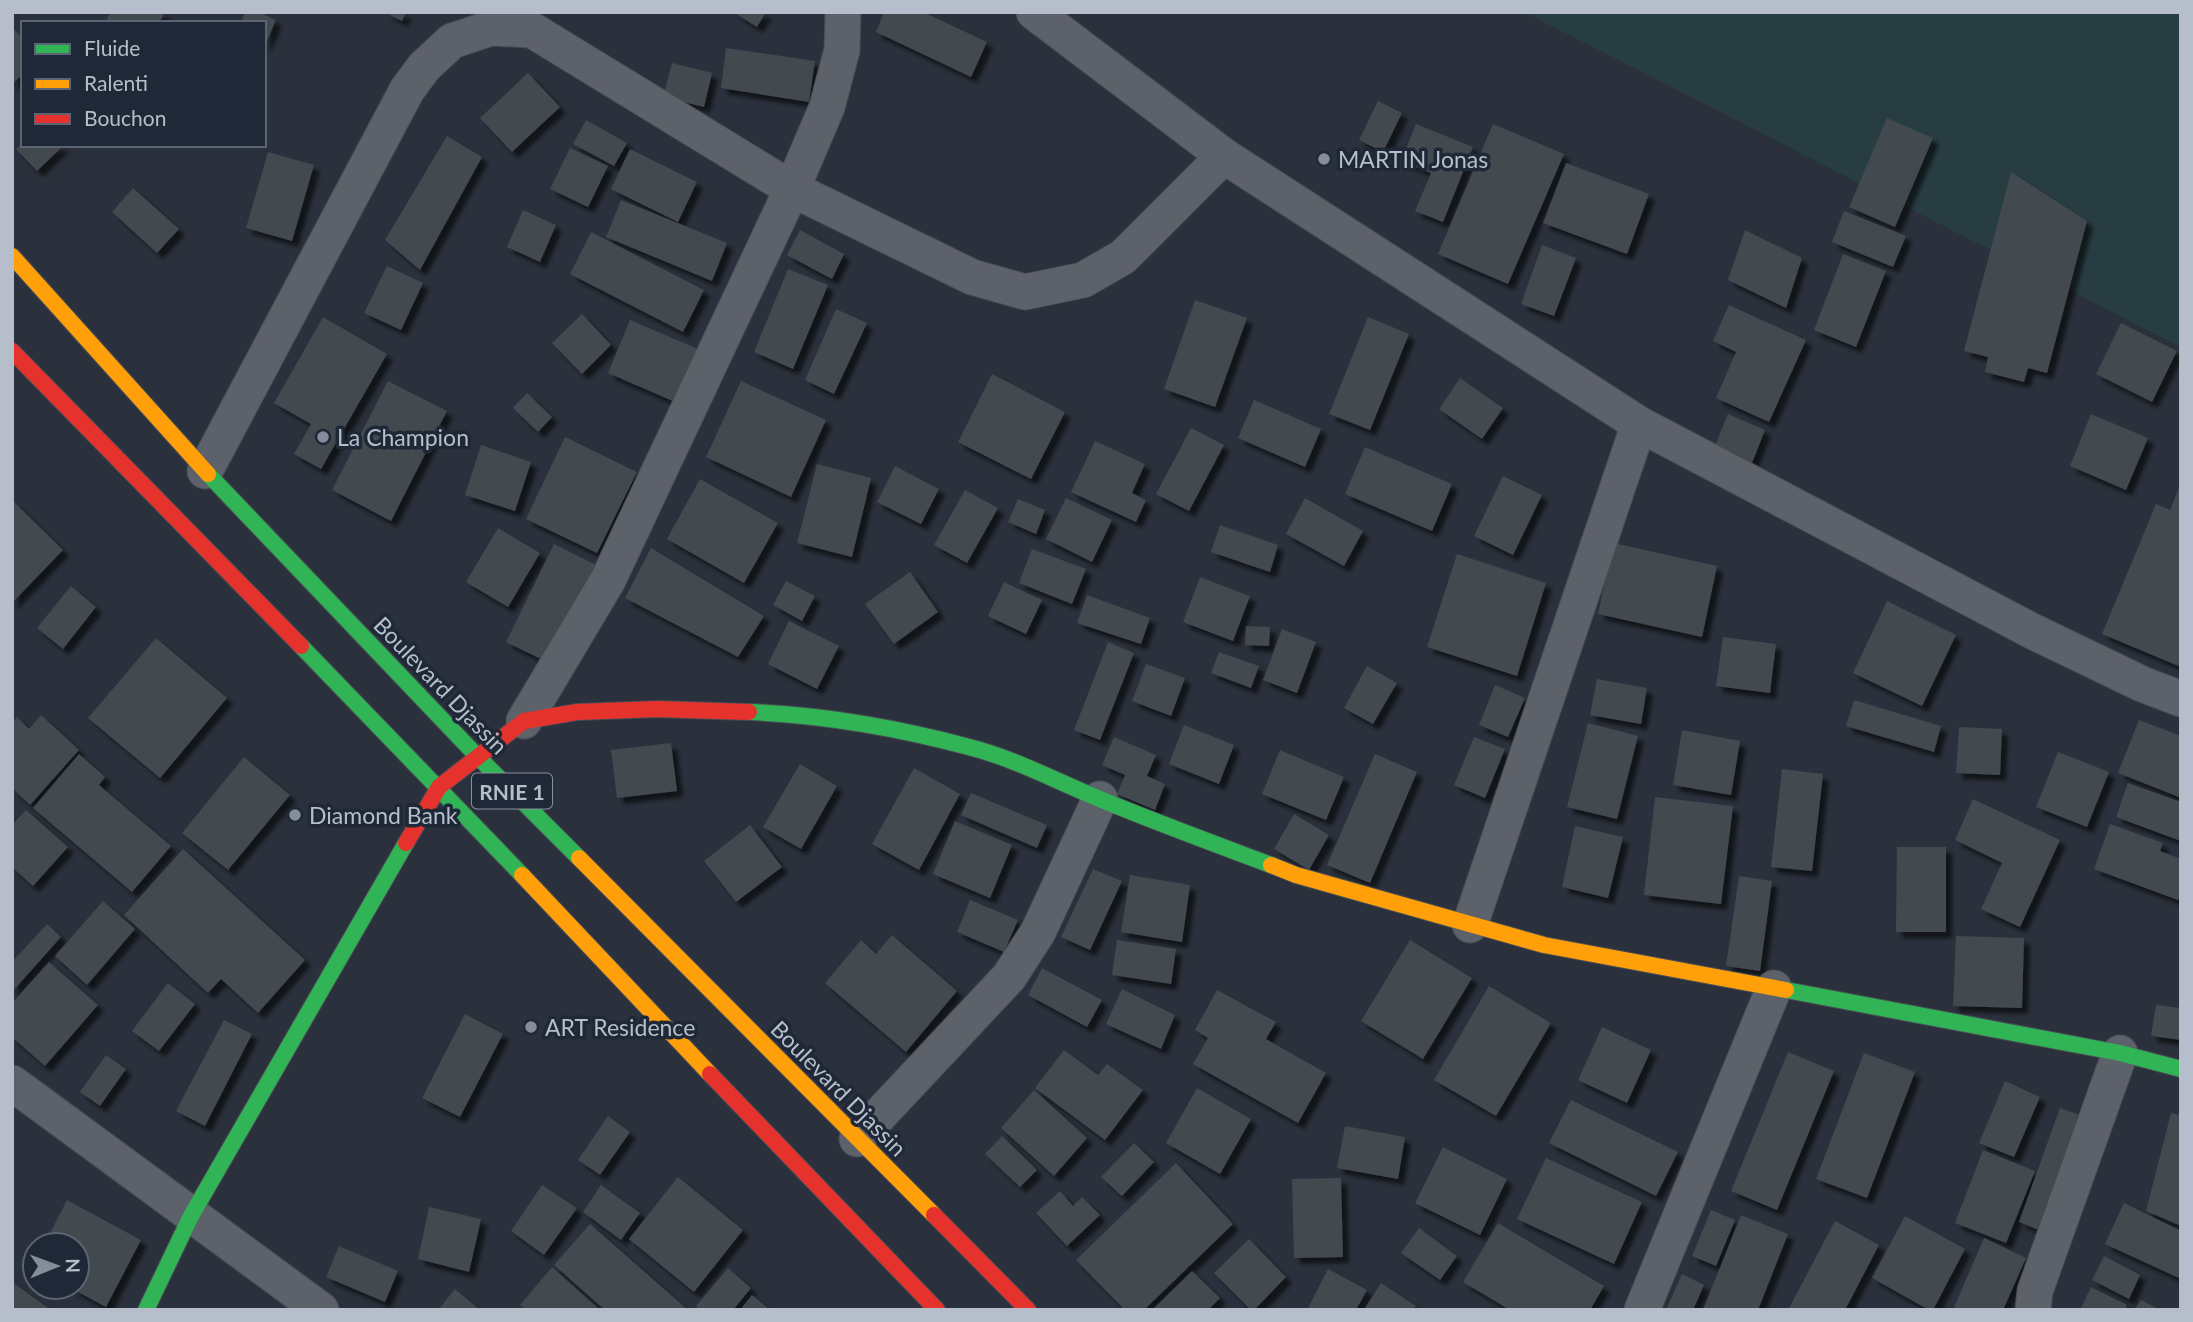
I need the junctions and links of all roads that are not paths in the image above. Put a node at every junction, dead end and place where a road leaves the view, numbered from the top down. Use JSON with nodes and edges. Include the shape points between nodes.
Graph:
{"nodes":[{"id":1,"x":843,"y":12,"type":"edge"},
{"id":2,"x":1034,"y":12,"type":"edge"},
{"id":3,"x":1224,"y":156,"type":"junction"},
{"id":4,"x":792,"y":188,"type":"junction"},
{"id":5,"x":12,"y":256,"type":"edge"},
{"id":6,"x":12,"y":351,"type":"edge"},
{"id":7,"x":1639,"y":424,"type":"junction"},
{"id":8,"x":205,"y":471,"type":"junction"},
{"id":9,"x":2181,"y":699,"type":"edge"},
{"id":10,"x":524,"y":720,"type":"junction"},
{"id":11,"x":477,"y":756,"type":"junction"},
{"id":12,"x":439,"y":787,"type":"junction"},
{"id":13,"x":1100,"y":799,"type":"junction"},
{"id":14,"x":1470,"y":925,"type":"junction"},
{"id":15,"x":1774,"y":988,"type":"junction"},
{"id":16,"x":2120,"y":1053,"type":"junction"},
{"id":17,"x":2181,"y":1069,"type":"edge"},
{"id":18,"x":12,"y":1083,"type":"edge"},
{"id":19,"x":858,"y":1139,"type":"junction"},
{"id":20,"x":191,"y":1216,"type":"junction"},
{"id":21,"x":146,"y":1310,"type":"edge"},
{"id":22,"x":321,"y":1310,"type":"edge"},
{"id":23,"x":937,"y":1310,"type":"edge"},
{"id":24,"x":1028,"y":1310,"type":"edge"},
{"id":25,"x":1642,"y":1310,"type":"edge"},
{"id":26,"x":2033,"y":1310,"type":"edge"}],
"edges":[{"from":1,"to":4,"type":"street","via":[[842,50],[827,107]]},
{"from":2,"to":3,"type":"street"},
{"from":3,"to":4,"type":"street","via":[[1123,257],[1083,280],[1025,292],[972,277]]},
{"from":3,"to":7,"type":"street"},
{"from":4,"to":8,"type":"street","via":[[531,30],[491,28],[452,41],[407,90]]},
{"from":4,"to":10,"type":"street","via":[[608,580]]},
{"from":5,"to":8,"type":"main road","name":"Boulevard Djassin","number":"RNIE 1"},
{"from":6,"to":12,"type":"main road","number":"RNIE 1"},
{"from":7,"to":9,"type":"street","via":[[2032,631]]},
{"from":7,"to":14,"type":"street"},
{"from":8,"to":11,"type":"main road","name":"Boulevard Djassin","number":"RNIE 1"},
{"from":10,"to":11,"type":"main road"},
{"from":10,"to":13,"type":"main road","via":[[577,712],[657,709],[772,713],[868,725],[970,747]]},
{"from":11,"to":12,"type":"main road"},
{"from":11,"to":19,"type":"main road","name":"Boulevard Djassin","number":"RNIE 1"},
{"from":12,"to":20,"type":"main road"},
{"from":12,"to":23,"type":"main road","number":"RNIE 1"},
{"from":13,"to":14,"type":"main road","via":[[1296,875]]},
{"from":13,"to":19,"type":"street","via":[[1038,932],[1009,977]]},
{"from":14,"to":15,"type":"main road","via":[[1544,945]]},
{"from":15,"to":16,"type":"main road"},
{"from":15,"to":25,"type":"street"},
{"from":16,"to":17,"type":"main road"},
{"from":16,"to":26,"type":"street","via":[[2035,1291]]},
{"from":18,"to":20,"type":"street"},
{"from":19,"to":24,"type":"main road","name":"Boulevard Djassin","number":"RNIE 1"},
{"from":20,"to":21,"type":"main road"},
{"from":20,"to":22,"type":"street"}]}
